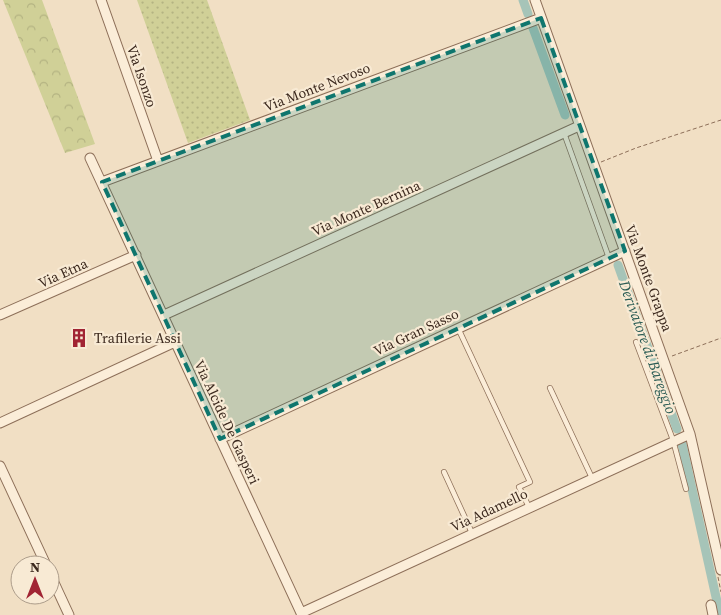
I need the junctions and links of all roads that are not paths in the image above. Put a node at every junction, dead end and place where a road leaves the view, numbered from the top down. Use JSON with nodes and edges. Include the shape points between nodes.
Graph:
{"nodes":[{"id":1,"x":101,"y":0,"type":"edge"},
{"id":2,"x":535,"y":0,"type":"edge"},
{"id":3,"x":541,"y":18,"type":"junction"},
{"id":4,"x":580,"y":126,"type":"junction"},
{"id":5,"x":564,"y":133,"type":"junction"},
{"id":6,"x":90,"y":158,"type":"dead end"},
{"id":7,"x":158,"y":161,"type":"junction"},
{"id":8,"x":102,"y":182,"type":"junction"},
{"id":9,"x":625,"y":251,"type":"junction"},
{"id":10,"x":136,"y":255,"type":"junction"},
{"id":11,"x":609,"y":258,"type":"junction"},
{"id":12,"x":0,"y":315,"type":"edge"},
{"id":13,"x":164,"y":315,"type":"junction"},
{"id":14,"x":458,"y":328,"type":"junction"},
{"id":15,"x":175,"y":342,"type":"junction"},
{"id":16,"x":636,"y":342,"type":"dead end"},
{"id":17,"x":550,"y":388,"type":"dead end"},
{"id":18,"x":0,"y":423,"type":"edge"},
{"id":19,"x":680,"y":437,"type":"junction"},
{"id":20,"x":220,"y":439,"type":"junction"},
{"id":21,"x":0,"y":466,"type":"edge"},
{"id":22,"x":444,"y":472,"type":"dead end"},
{"id":23,"x":592,"y":478,"type":"junction"},
{"id":24,"x":686,"y":489,"type":"dead end"},
{"id":25,"x":529,"y":507,"type":"junction"},
{"id":26,"x":472,"y":533,"type":"junction"},
{"id":27,"x":41,"y":555,"type":"edge"},
{"id":28,"x":721,"y":570,"type":"edge"},
{"id":29,"x":60,"y":596,"type":"edge"},
{"id":30,"x":711,"y":605,"type":"dead end"},
{"id":31,"x":301,"y":614,"type":"edge"},
{"id":32,"x":69,"y":615,"type":"edge"},
{"id":33,"x":713,"y":615,"type":"edge"}],
"edges":[{"from":1,"to":7,"type":"street","name":"Via Isonzo"},
{"from":2,"to":3,"type":"street","name":"Via Monte Grappa"},
{"from":3,"to":4,"type":"street","name":"Via Monte Grappa"},
{"from":3,"to":7,"type":"street","name":"Via Monte Nevoso"},
{"from":4,"to":5,"type":"street","name":"Via Monte Bernina"},
{"from":4,"to":9,"type":"street","name":"Via Monte Grappa"},
{"from":5,"to":11,"type":"lane"},
{"from":5,"to":13,"type":"street","name":"Via Monte Bernina"},
{"from":6,"to":8,"type":"street","name":"Via Alcide De Gasperi"},
{"from":7,"to":8,"type":"street","name":"Via Monte Nevoso"},
{"from":8,"to":10,"type":"street","name":"Via Alcide De Gasperi"},
{"from":9,"to":11,"type":"street","name":"Via Gran Sasso"},
{"from":9,"to":19,"type":"street","name":"Via Monte Grappa","via":[[664,359]]},
{"from":10,"to":12,"type":"street","name":"Via Etna"},
{"from":10,"to":13,"type":"street","name":"Via Alcide De Gasperi"},
{"from":11,"to":14,"type":"street","name":"Via Gran Sasso"},
{"from":13,"to":15,"type":"street","name":"Via Alcide De Gasperi"},
{"from":14,"to":20,"type":"street","name":"Via Gran Sasso"},
{"from":14,"to":25,"type":"lane","via":[[530,482],[519,487]]},
{"from":15,"to":18,"type":"street"},
{"from":15,"to":20,"type":"street","name":"Via Alcide De Gasperi"},
{"from":16,"to":19,"type":"lane"},
{"from":17,"to":23,"type":"lane"},
{"from":19,"to":23,"type":"street","name":"Via Adamello"},
{"from":19,"to":24,"type":"lane"},
{"from":19,"to":28,"type":"street","name":"Via Monte Grappa"},
{"from":20,"to":31,"type":"street","name":"Via Alcide De Gasperi"},
{"from":21,"to":27,"type":"street"},
{"from":22,"to":26,"type":"lane"},
{"from":23,"to":25,"type":"street","name":"Via Adamello"},
{"from":25,"to":26,"type":"street","name":"Via Adamello"},
{"from":26,"to":31,"type":"street","name":"Via Adamello"},
{"from":29,"to":32,"type":"street"},
{"from":30,"to":33,"type":"street"}]}
